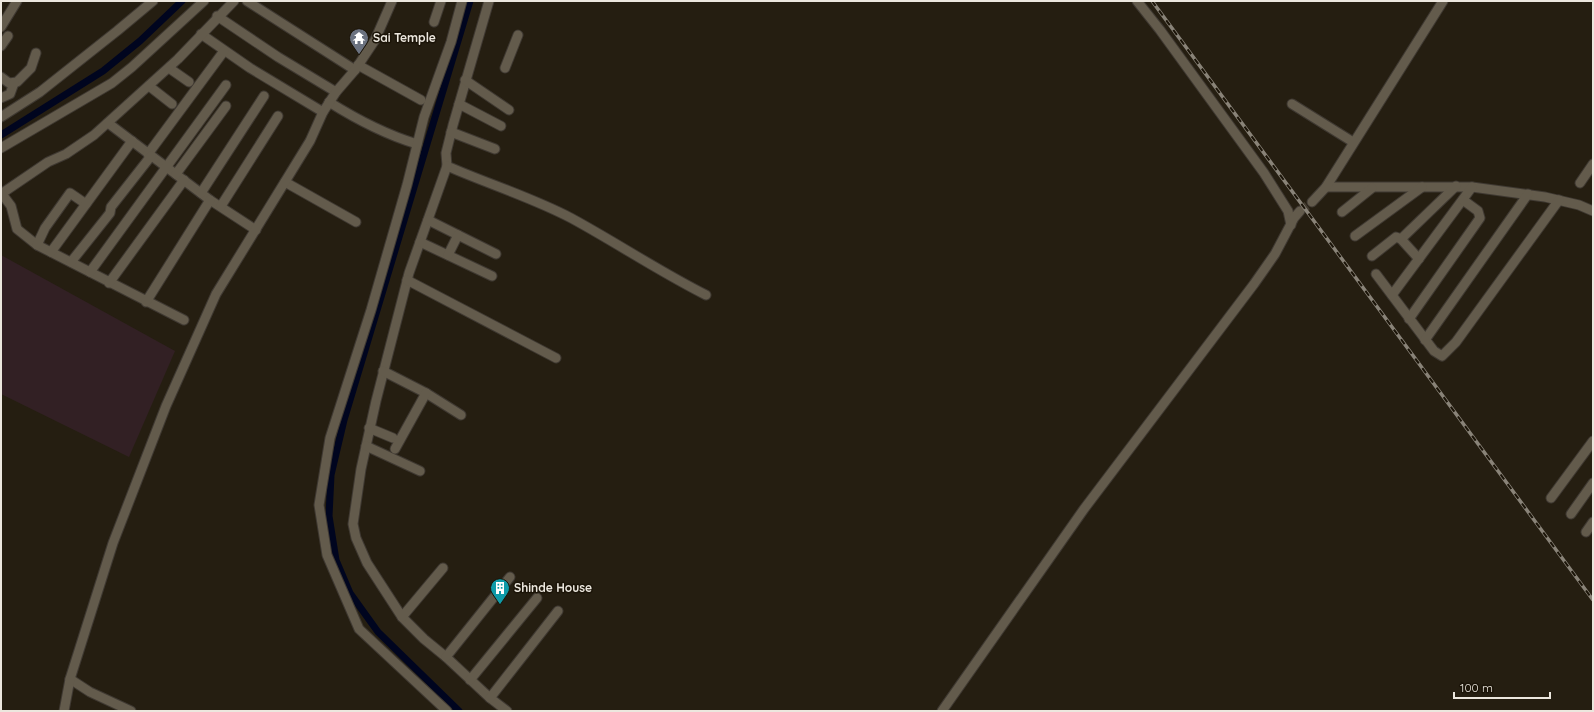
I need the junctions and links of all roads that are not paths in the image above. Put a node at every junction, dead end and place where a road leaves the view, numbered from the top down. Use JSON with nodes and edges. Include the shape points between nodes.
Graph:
{"nodes":[{"id":1,"x":17,"y":1,"type":"edge"},
{"id":2,"x":153,"y":1,"type":"edge"},
{"id":3,"x":204,"y":1,"type":"edge"},
{"id":4,"x":234,"y":1,"type":"edge"},
{"id":5,"x":247,"y":1,"type":"edge"},
{"id":6,"x":392,"y":1,"type":"edge"},
{"id":7,"x":441,"y":1,"type":"edge"},
{"id":8,"x":462,"y":1,"type":"edge"},
{"id":9,"x":489,"y":1,"type":"edge"},
{"id":10,"x":1137,"y":1,"type":"edge"},
{"id":11,"x":1443,"y":1,"type":"edge"},
{"id":12,"x":4,"y":16,"type":"edge"},
{"id":13,"x":218,"y":16,"type":"junction"},
{"id":14,"x":434,"y":22,"type":"dead end"},
{"id":15,"x":1,"y":27,"type":"edge"},
{"id":16,"x":202,"y":34,"type":"junction"},
{"id":17,"x":518,"y":35,"type":"dead end"},
{"id":18,"x":8,"y":36,"type":"dead end"},
{"id":19,"x":1,"y":46,"type":"edge"},
{"id":20,"x":224,"y":51,"type":"junction"},
{"id":21,"x":36,"y":53,"type":"dead end"},
{"id":22,"x":169,"y":68,"type":"junction"},
{"id":23,"x":357,"y":68,"type":"junction"},
{"id":24,"x":505,"y":68,"type":"dead end"},
{"id":25,"x":1,"y":77,"type":"edge"},
{"id":26,"x":465,"y":80,"type":"junction"},
{"id":27,"x":14,"y":82,"type":"junction"},
{"id":28,"x":189,"y":82,"type":"dead end"},
{"id":29,"x":226,"y":85,"type":"dead end"},
{"id":30,"x":149,"y":86,"type":"junction"},
{"id":31,"x":336,"y":92,"type":"junction"},
{"id":32,"x":264,"y":96,"type":"dead end"},
{"id":33,"x":1,"y":98,"type":"edge"},
{"id":34,"x":421,"y":100,"type":"dead end"},
{"id":35,"x":329,"y":102,"type":"junction"},
{"id":36,"x":172,"y":104,"type":"dead end"},
{"id":37,"x":459,"y":104,"type":"junction"},
{"id":38,"x":1292,"y":104,"type":"dead end"},
{"id":39,"x":226,"y":106,"type":"dead end"},
{"id":40,"x":509,"y":110,"type":"dead end"},
{"id":41,"x":323,"y":112,"type":"junction"},
{"id":42,"x":278,"y":116,"type":"dead end"},
{"id":43,"x":1,"y":117,"type":"edge"},
{"id":44,"x":108,"y":122,"type":"junction"},
{"id":45,"x":500,"y":126,"type":"dead end"},
{"id":46,"x":451,"y":132,"type":"junction"},
{"id":47,"x":132,"y":141,"type":"junction"},
{"id":48,"x":1353,"y":142,"type":"junction"},
{"id":49,"x":417,"y":144,"type":"junction"},
{"id":50,"x":1,"y":148,"type":"edge"},
{"id":51,"x":495,"y":149,"type":"dead end"},
{"id":52,"x":149,"y":155,"type":"junction"},
{"id":53,"x":1593,"y":164,"type":"edge"},
{"id":54,"x":447,"y":166,"type":"junction"},
{"id":55,"x":166,"y":167,"type":"junction"},
{"id":56,"x":176,"y":174,"type":"junction"},
{"id":57,"x":184,"y":180,"type":"junction"},
{"id":58,"x":286,"y":182,"type":"junction"},
{"id":59,"x":1580,"y":183,"type":"dead end"},
{"id":60,"x":1422,"y":186,"type":"junction"},
{"id":61,"x":1456,"y":186,"type":"junction"},
{"id":62,"x":1326,"y":187,"type":"junction"},
{"id":63,"x":1472,"y":187,"type":"junction"},
{"id":64,"x":1372,"y":188,"type":"junction"},
{"id":65,"x":2,"y":190,"type":"edge"},
{"id":66,"x":201,"y":193,"type":"junction"},
{"id":67,"x":1528,"y":194,"type":"junction"},
{"id":68,"x":210,"y":200,"type":"junction"},
{"id":69,"x":1462,"y":200,"type":"junction"},
{"id":70,"x":1559,"y":200,"type":"junction"},
{"id":71,"x":1312,"y":202,"type":"tunnel mouth"},
{"id":72,"x":86,"y":204,"type":"junction"},
{"id":73,"x":220,"y":206,"type":"junction"},
{"id":74,"x":1300,"y":211,"type":"tunnel mouth"},
{"id":75,"x":1593,"y":211,"type":"edge"},
{"id":76,"x":1342,"y":212,"type":"dead end"},
{"id":77,"x":428,"y":220,"type":"junction"},
{"id":78,"x":356,"y":222,"type":"dead end"},
{"id":79,"x":1291,"y":225,"type":"junction"},
{"id":80,"x":256,"y":230,"type":"junction"},
{"id":81,"x":458,"y":235,"type":"junction"},
{"id":82,"x":1355,"y":236,"type":"dead end"},
{"id":83,"x":1400,"y":239,"type":"junction"},
{"id":84,"x":420,"y":242,"type":"junction"},
{"id":85,"x":37,"y":245,"type":"junction"},
{"id":86,"x":52,"y":252,"type":"junction"},
{"id":87,"x":496,"y":254,"type":"dead end"},
{"id":88,"x":448,"y":256,"type":"junction"},
{"id":89,"x":1372,"y":256,"type":"dead end"},
{"id":90,"x":1419,"y":258,"type":"junction"},
{"id":91,"x":71,"y":262,"type":"junction"},
{"id":92,"x":90,"y":272,"type":"junction"},
{"id":93,"x":1376,"y":274,"type":"dead end"},
{"id":94,"x":492,"y":276,"type":"dead end"},
{"id":95,"x":407,"y":280,"type":"junction"},
{"id":96,"x":109,"y":283,"type":"junction"},
{"id":97,"x":706,"y":295,"type":"dead end"},
{"id":98,"x":1392,"y":295,"type":"junction"},
{"id":99,"x":146,"y":302,"type":"junction"},
{"id":100,"x":1409,"y":319,"type":"junction"},
{"id":101,"x":184,"y":320,"type":"dead end"},
{"id":102,"x":1425,"y":340,"type":"junction"},
{"id":103,"x":556,"y":358,"type":"dead end"},
{"id":104,"x":383,"y":371,"type":"junction"},
{"id":105,"x":426,"y":393,"type":"junction"},
{"id":106,"x":461,"y":415,"type":"dead end"},
{"id":107,"x":370,"y":428,"type":"junction"},
{"id":108,"x":393,"y":438,"type":"dead end"},
{"id":109,"x":1593,"y":441,"type":"edge"},
{"id":110,"x":366,"y":446,"type":"junction"},
{"id":111,"x":395,"y":449,"type":"dead end"},
{"id":112,"x":420,"y":471,"type":"dead end"},
{"id":113,"x":1593,"y":483,"type":"edge"},
{"id":114,"x":1551,"y":498,"type":"dead end"},
{"id":115,"x":1570,"y":514,"type":"dead end"},
{"id":116,"x":1593,"y":522,"type":"edge"},
{"id":117,"x":1586,"y":532,"type":"dead end"},
{"id":118,"x":443,"y":568,"type":"dead end"},
{"id":119,"x":510,"y":577,"type":"dead end"},
{"id":120,"x":537,"y":598,"type":"dead end"},
{"id":121,"x":558,"y":611,"type":"dead end"},
{"id":122,"x":402,"y":617,"type":"junction"},
{"id":123,"x":446,"y":657,"type":"junction"},
{"id":124,"x":70,"y":680,"type":"junction"},
{"id":125,"x":470,"y":680,"type":"junction"},
{"id":126,"x":490,"y":698,"type":"junction"},
{"id":127,"x":64,"y":711,"type":"edge"},
{"id":128,"x":131,"y":711,"type":"edge"},
{"id":129,"x":447,"y":711,"type":"edge"},
{"id":130,"x":507,"y":711,"type":"edge"},
{"id":131,"x":942,"y":711,"type":"edge"}],
"edges":[{"from":1,"to":12,"type":"street"},
{"from":2,"to":43,"type":"street","via":[[40,92]]},
{"from":3,"to":50,"type":"street","via":[[112,83]]},
{"from":4,"to":13,"type":"street"},
{"from":5,"to":23,"type":"street"},
{"from":6,"to":23,"type":"street","via":[[375,40]]},
{"from":7,"to":14,"type":"street"},
{"from":8,"to":49,"type":"street"},
{"from":9,"to":26,"type":"street"},
{"from":10,"to":79,"type":"street","via":[[1264,173],[1288,211]]},
{"from":11,"to":48,"type":"street"},
{"from":12,"to":15,"type":"street"},
{"from":13,"to":16,"type":"street"},
{"from":13,"to":31,"type":"street"},
{"from":16,"to":20,"type":"street"},
{"from":16,"to":22,"type":"street"},
{"from":17,"to":24,"type":"street"},
{"from":18,"to":19,"type":"street"},
{"from":20,"to":41,"type":"street"},
{"from":20,"to":52,"type":"street"},
{"from":21,"to":27,"type":"street","via":[[31,68]]},
{"from":22,"to":28,"type":"street"},
{"from":22,"to":30,"type":"street"},
{"from":23,"to":31,"type":"street"},
{"from":23,"to":34,"type":"street"},
{"from":25,"to":27,"type":"street","via":[[9,83]]},
{"from":26,"to":37,"type":"street"},
{"from":26,"to":40,"type":"street"},
{"from":27,"to":33,"type":"street","via":[[10,94]]},
{"from":29,"to":55,"type":"street"},
{"from":30,"to":36,"type":"street"},
{"from":30,"to":44,"type":"street"},
{"from":31,"to":35,"type":"street"},
{"from":32,"to":66,"type":"street"},
{"from":35,"to":41,"type":"street"},
{"from":35,"to":49,"type":"street","via":[[388,133]]},
{"from":37,"to":45,"type":"street"},
{"from":37,"to":46,"type":"street"},
{"from":38,"to":48,"type":"street"},
{"from":39,"to":56,"type":"street"},
{"from":41,"to":58,"type":"street","via":[[310,141]]},
{"from":42,"to":73,"type":"street"},
{"from":44,"to":47,"type":"street"},
{"from":44,"to":65,"type":"street","via":[[83,143]]},
{"from":46,"to":51,"type":"street"},
{"from":46,"to":54,"type":"street","via":[[446,153]]},
{"from":47,"to":52,"type":"street"},
{"from":47,"to":72,"type":"street"},
{"from":48,"to":62,"type":"street"},
{"from":49,"to":129,"type":"street","via":[[371,310],[330,438],[319,505],[327,555],[360,629]]},
{"from":52,"to":55,"type":"street"},
{"from":52,"to":91,"type":"street","via":[[111,207],[110,213]]},
{"from":53,"to":59,"type":"street"},
{"from":54,"to":77,"type":"street"},
{"from":54,"to":97,"type":"street","via":[[481,181],[514,191],[571,218]]},
{"from":55,"to":56,"type":"street"},
{"from":55,"to":92,"type":"street"},
{"from":56,"to":57,"type":"street"},
{"from":57,"to":66,"type":"street"},
{"from":57,"to":96,"type":"street"},
{"from":58,"to":78,"type":"street"},
{"from":58,"to":80,"type":"street"},
{"from":60,"to":61,"type":"street"},
{"from":60,"to":64,"type":"street"},
{"from":60,"to":82,"type":"street"},
{"from":61,"to":63,"type":"street"},
{"from":61,"to":83,"type":"street"},
{"from":62,"to":64,"type":"street"},
{"from":62,"to":71,"type":"street"},
{"from":63,"to":67,"type":"street"},
{"from":63,"to":69,"type":"street"},
{"from":64,"to":76,"type":"street"},
{"from":65,"to":85,"type":"street","via":[[11,206],[18,229]]},
{"from":66,"to":68,"type":"street"},
{"from":67,"to":70,"type":"street"},
{"from":67,"to":102,"type":"street"},
{"from":68,"to":73,"type":"street"},
{"from":68,"to":99,"type":"street"},
{"from":69,"to":90,"type":"street"},
{"from":69,"to":100,"type":"street","via":[[1478,211],[1480,218]]},
{"from":70,"to":75,"type":"street"},
{"from":70,"to":102,"type":"street","via":[[1446,354],[1438,354]]},
{"from":72,"to":85,"type":"street","via":[[70,193],[45,228]]},
{"from":72,"to":86,"type":"street"},
{"from":73,"to":80,"type":"street"},
{"from":74,"to":79,"type":"street"},
{"from":77,"to":81,"type":"street"},
{"from":77,"to":84,"type":"street"},
{"from":79,"to":131,"type":"street","via":[[1254,284],[1084,509]]},
{"from":80,"to":124,"type":"street","via":[[216,294],[166,406],[112,543]]},
{"from":81,"to":87,"type":"street"},
{"from":81,"to":88,"type":"street"},
{"from":83,"to":89,"type":"street","via":[[1395,238]]},
{"from":83,"to":90,"type":"street"},
{"from":84,"to":88,"type":"street"},
{"from":84,"to":95,"type":"street"},
{"from":85,"to":86,"type":"street"},
{"from":86,"to":91,"type":"street"},
{"from":88,"to":94,"type":"street"},
{"from":90,"to":98,"type":"street"},
{"from":91,"to":92,"type":"street"},
{"from":92,"to":96,"type":"street"},
{"from":93,"to":98,"type":"street"},
{"from":95,"to":103,"type":"street"},
{"from":95,"to":104,"type":"street"},
{"from":96,"to":99,"type":"street"},
{"from":98,"to":100,"type":"street"},
{"from":99,"to":101,"type":"street"},
{"from":100,"to":102,"type":"street"},
{"from":104,"to":105,"type":"street"},
{"from":104,"to":107,"type":"street"},
{"from":105,"to":106,"type":"street"},
{"from":105,"to":111,"type":"street"},
{"from":107,"to":108,"type":"street"},
{"from":107,"to":110,"type":"street"},
{"from":109,"to":114,"type":"street"},
{"from":110,"to":112,"type":"street"},
{"from":110,"to":122,"type":"street","via":[[353,524],[367,563]]},
{"from":113,"to":115,"type":"street"},
{"from":116,"to":117,"type":"street"},
{"from":118,"to":122,"type":"street"},
{"from":119,"to":123,"type":"street"},
{"from":120,"to":125,"type":"street"},
{"from":121,"to":126,"type":"street"},
{"from":122,"to":123,"type":"street"},
{"from":123,"to":125,"type":"street"},
{"from":124,"to":127,"type":"street"},
{"from":124,"to":128,"type":"street"},
{"from":125,"to":126,"type":"street"},
{"from":126,"to":130,"type":"street"}]}
